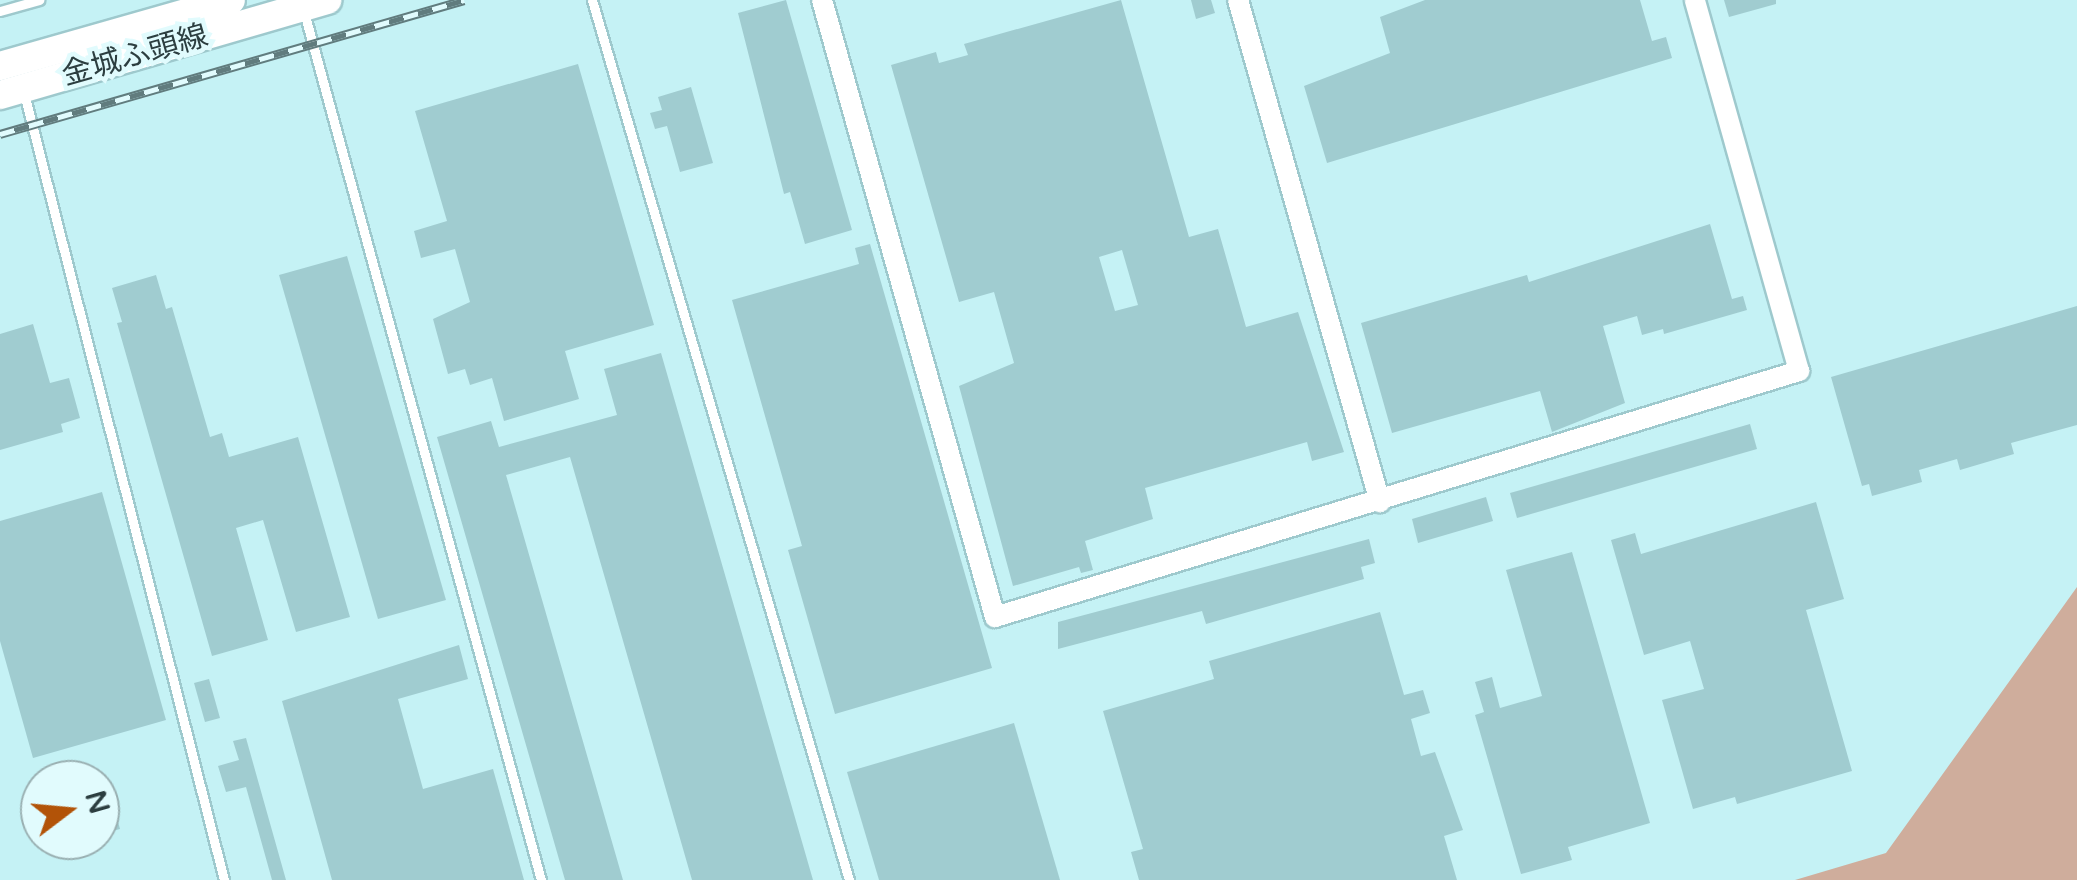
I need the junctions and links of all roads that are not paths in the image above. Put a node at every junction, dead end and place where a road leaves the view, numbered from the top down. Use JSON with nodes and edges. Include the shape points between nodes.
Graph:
{"nodes":[{"id":1,"x":40,"y":0,"type":"edge"},
{"id":2,"x":231,"y":0,"type":"edge"},
{"id":3,"x":592,"y":0,"type":"edge"},
{"id":4,"x":822,"y":0,"type":"edge"},
{"id":5,"x":1238,"y":0,"type":"edge"},
{"id":6,"x":1696,"y":0,"type":"edge"},
{"id":7,"x":310,"y":2,"type":"edge"},
{"id":8,"x":0,"y":11,"type":"edge"},
{"id":9,"x":10,"y":78,"type":"edge"},
{"id":10,"x":1380,"y":502,"type":"junction"},
{"id":11,"x":224,"y":880,"type":"edge"},
{"id":12,"x":540,"y":880,"type":"edge"},
{"id":13,"x":849,"y":880,"type":"edge"}],
"edges":[{"from":1,"to":8,"type":"lane"},
{"from":2,"to":9,"type":"main road","name":"金城ふ頭線"},
{"from":3,"to":13,"type":"lane"},
{"from":4,"to":10,"type":"street","via":[[995,617]]},
{"from":5,"to":10,"type":"street"},
{"from":6,"to":10,"type":"street","via":[[1799,371]]},
{"from":7,"to":9,"type":"main road","name":"金城ふ頭線"},
{"from":7,"to":12,"type":"lane"},
{"from":9,"to":11,"type":"lane"}]}
